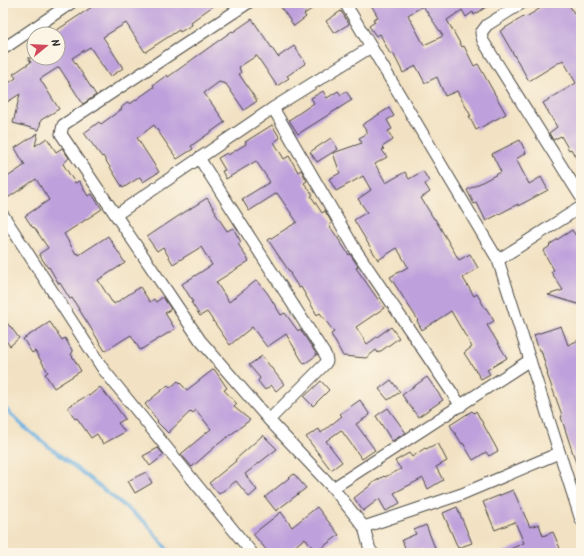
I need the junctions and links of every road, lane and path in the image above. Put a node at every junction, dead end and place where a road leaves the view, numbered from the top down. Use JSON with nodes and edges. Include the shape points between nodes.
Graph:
{"nodes":[{"id":1,"x":71,"y":3,"type":"edge"},
{"id":2,"x":248,"y":3,"type":"edge"},
{"id":3,"x":345,"y":3,"type":"edge"},
{"id":4,"x":522,"y":3,"type":"edge"},
{"id":5,"x":371,"y":47,"type":"junction"},
{"id":6,"x":3,"y":49,"type":"edge"},
{"id":7,"x":273,"y":108,"type":"junction"},
{"id":8,"x":199,"y":158,"type":"junction"},
{"id":9,"x":581,"y":197,"type":"edge"},
{"id":10,"x":581,"y":207,"type":"edge"},
{"id":11,"x":3,"y":214,"type":"edge"},
{"id":12,"x":116,"y":215,"type":"junction"},
{"id":13,"x":498,"y":260,"type":"junction"},
{"id":14,"x":530,"y":360,"type":"junction"},
{"id":15,"x":461,"y":406,"type":"junction"},
{"id":16,"x":269,"y":420,"type":"junction"},
{"id":17,"x":560,"y":453,"type":"junction"},
{"id":18,"x":333,"y":488,"type":"junction"},
{"id":19,"x":581,"y":520,"type":"edge"},
{"id":20,"x":364,"y":527,"type":"junction"},
{"id":21,"x":252,"y":553,"type":"edge"},
{"id":22,"x":373,"y":553,"type":"edge"}],
"edges":[{"from":1,"to":6,"type":"street"},
{"from":2,"to":12,"type":"street","via":[[63,125],[61,134]]},
{"from":3,"to":5,"type":"street"},
{"from":4,"to":9,"type":"street","via":[[487,25],[481,33],[483,41]]},
{"from":5,"to":7,"type":"street"},
{"from":5,"to":13,"type":"street"},
{"from":7,"to":8,"type":"street"},
{"from":7,"to":15,"type":"street","via":[[355,249]]},
{"from":8,"to":12,"type":"street"},
{"from":8,"to":16,"type":"street","via":[[326,356],[325,364]]},
{"from":10,"to":13,"type":"street"},
{"from":11,"to":21,"type":"street","via":[[103,369]]},
{"from":12,"to":16,"type":"street","via":[[200,340]]},
{"from":13,"to":14,"type":"street"},
{"from":14,"to":15,"type":"street"},
{"from":14,"to":17,"type":"street"},
{"from":15,"to":18,"type":"street"},
{"from":16,"to":18,"type":"street"},
{"from":17,"to":19,"type":"street"},
{"from":17,"to":20,"type":"street","via":[[462,494]]},
{"from":18,"to":20,"type":"street"},
{"from":20,"to":22,"type":"street"}]}
